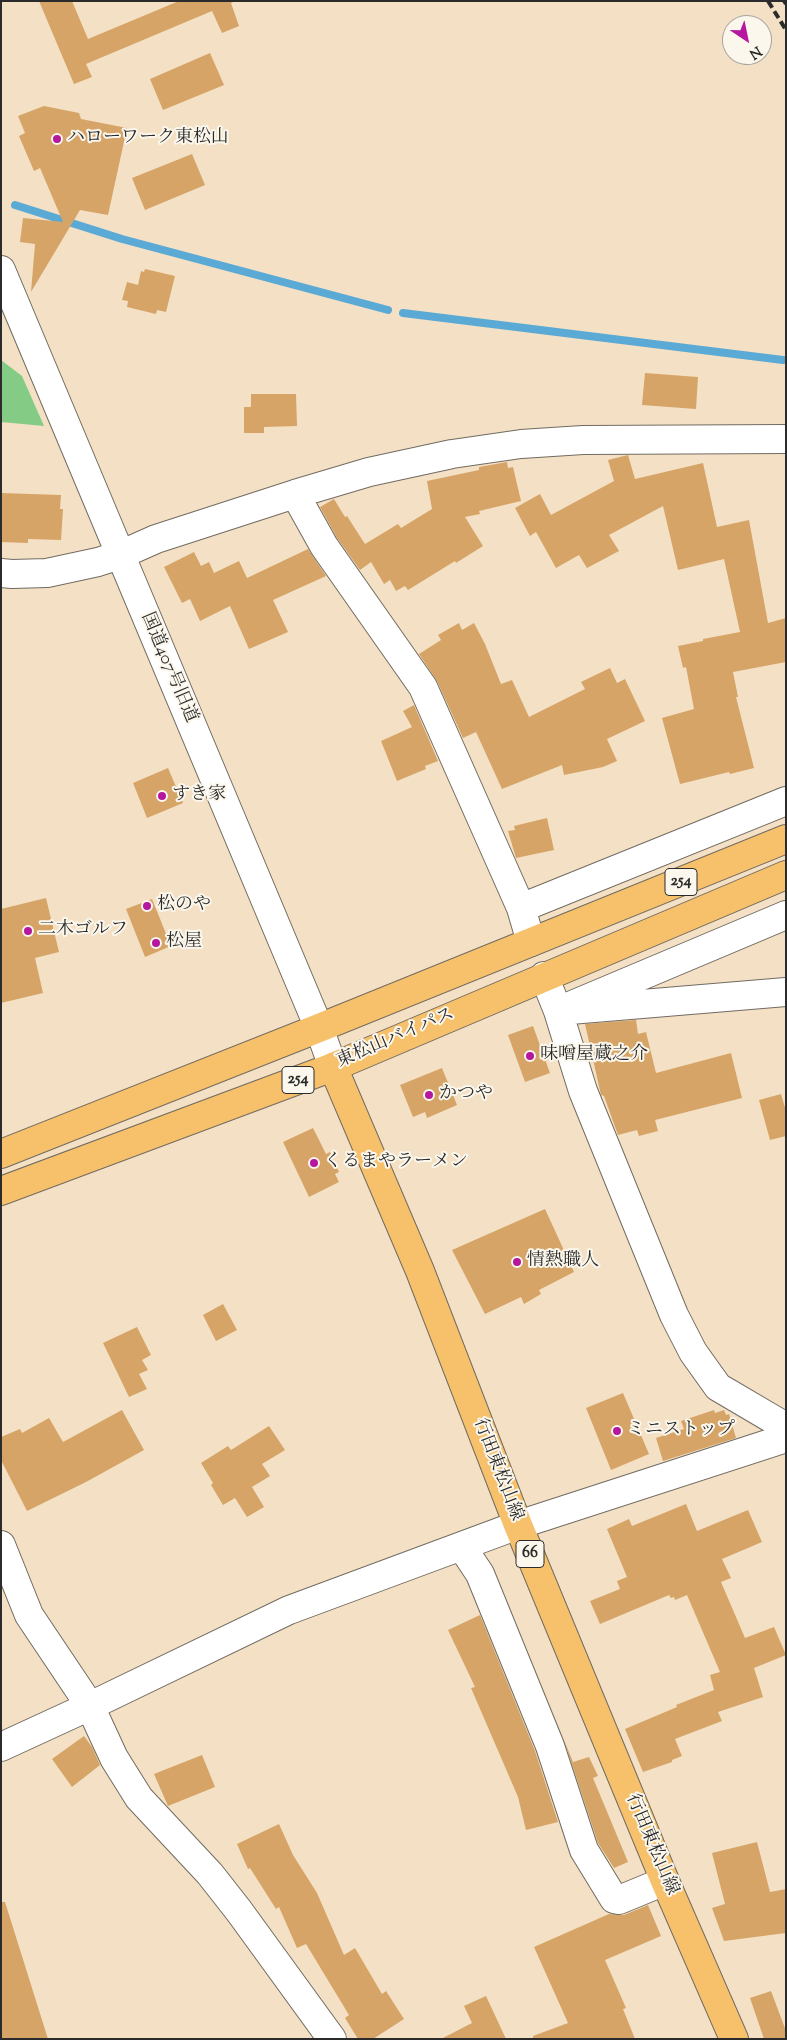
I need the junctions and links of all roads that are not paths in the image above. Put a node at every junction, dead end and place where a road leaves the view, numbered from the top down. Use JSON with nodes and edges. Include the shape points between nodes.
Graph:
{"nodes":[{"id":1,"x":1,"y":270,"type":"edge"},
{"id":2,"x":786,"y":439,"type":"edge"},
{"id":3,"x":295,"y":494,"type":"junction"},
{"id":4,"x":120,"y":555,"type":"junction"},
{"id":5,"x":1,"y":572,"type":"edge"},
{"id":6,"x":786,"y":801,"type":"edge"},
{"id":7,"x":786,"y":839,"type":"edge"},
{"id":8,"x":786,"y":875,"type":"edge"},
{"id":9,"x":521,"y":908,"type":"junction"},
{"id":10,"x":786,"y":915,"type":"edge"},
{"id":11,"x":531,"y":942,"type":"junction"},
{"id":12,"x":544,"y":976,"type":"junction"},
{"id":13,"x":786,"y":992,"type":"edge"},
{"id":14,"x":558,"y":1011,"type":"junction"},
{"id":15,"x":319,"y":1028,"type":"junction"},
{"id":16,"x":333,"y":1067,"type":"junction"},
{"id":17,"x":1,"y":1154,"type":"edge"},
{"id":18,"x":1,"y":1191,"type":"edge"},
{"id":19,"x":786,"y":1427,"type":"edge"},
{"id":20,"x":786,"y":1438,"type":"edge"},
{"id":21,"x":518,"y":1525,"type":"junction"},
{"id":22,"x":1,"y":1546,"type":"edge"},
{"id":23,"x":462,"y":1546,"type":"junction"},
{"id":24,"x":90,"y":1706,"type":"junction"},
{"id":25,"x":1,"y":1747,"type":"edge"},
{"id":26,"x":665,"y":1881,"type":"junction"},
{"id":27,"x":332,"y":2039,"type":"edge"},
{"id":28,"x":734,"y":2039,"type":"edge"}],
"edges":[{"from":1,"to":4,"type":"street","name":"国道407号旧道"},
{"from":2,"to":3,"type":"street","via":[[583,440],[521,444],[452,454],[369,472]]},
{"from":3,"to":4,"type":"street","via":[[156,539]]},
{"from":3,"to":9,"type":"street","via":[[324,546],[423,687]]},
{"from":4,"to":5,"type":"street","via":[[47,574]]},
{"from":4,"to":15,"type":"street","name":"国道407号旧道"},
{"from":6,"to":9,"type":"street"},
{"from":7,"to":11,"type":"main road","number":"254"},
{"from":8,"to":12,"type":"main road","name":"東松山バイパス","number":"254"},
{"from":9,"to":11,"type":"street"},
{"from":10,"to":14,"type":"street"},
{"from":11,"to":15,"type":"main road","number":"254"},
{"from":12,"to":14,"type":"street"},
{"from":12,"to":16,"type":"main road","name":"東松山バイパス","number":"254"},
{"from":13,"to":14,"type":"street"},
{"from":14,"to":19,"type":"street","via":[[584,1091],[674,1315],[693,1352],[718,1387]]},
{"from":15,"to":16,"type":"street","name":"国道407号旧道"},
{"from":15,"to":17,"type":"main road","number":"254"},
{"from":16,"to":18,"type":"main road","name":"東松山バイパス","number":"254"},
{"from":16,"to":21,"type":"main road","name":"行田東松山線","number":"66","via":[[420,1271]]},
{"from":20,"to":21,"type":"street"},
{"from":21,"to":23,"type":"street"},
{"from":21,"to":26,"type":"main road","name":"行田東松山線","number":"66"},
{"from":22,"to":24,"type":"street","via":[[29,1614]]},
{"from":23,"to":24,"type":"street","via":[[289,1610]]},
{"from":23,"to":26,"type":"street","via":[[480,1574],[550,1746],[584,1850],[614,1899],[619,1900]]},
{"from":24,"to":25,"type":"street"},
{"from":24,"to":27,"type":"street","via":[[114,1758],[138,1798],[240,1910]]},
{"from":26,"to":28,"type":"main road","name":"行田東松山線","number":"66"}]}
